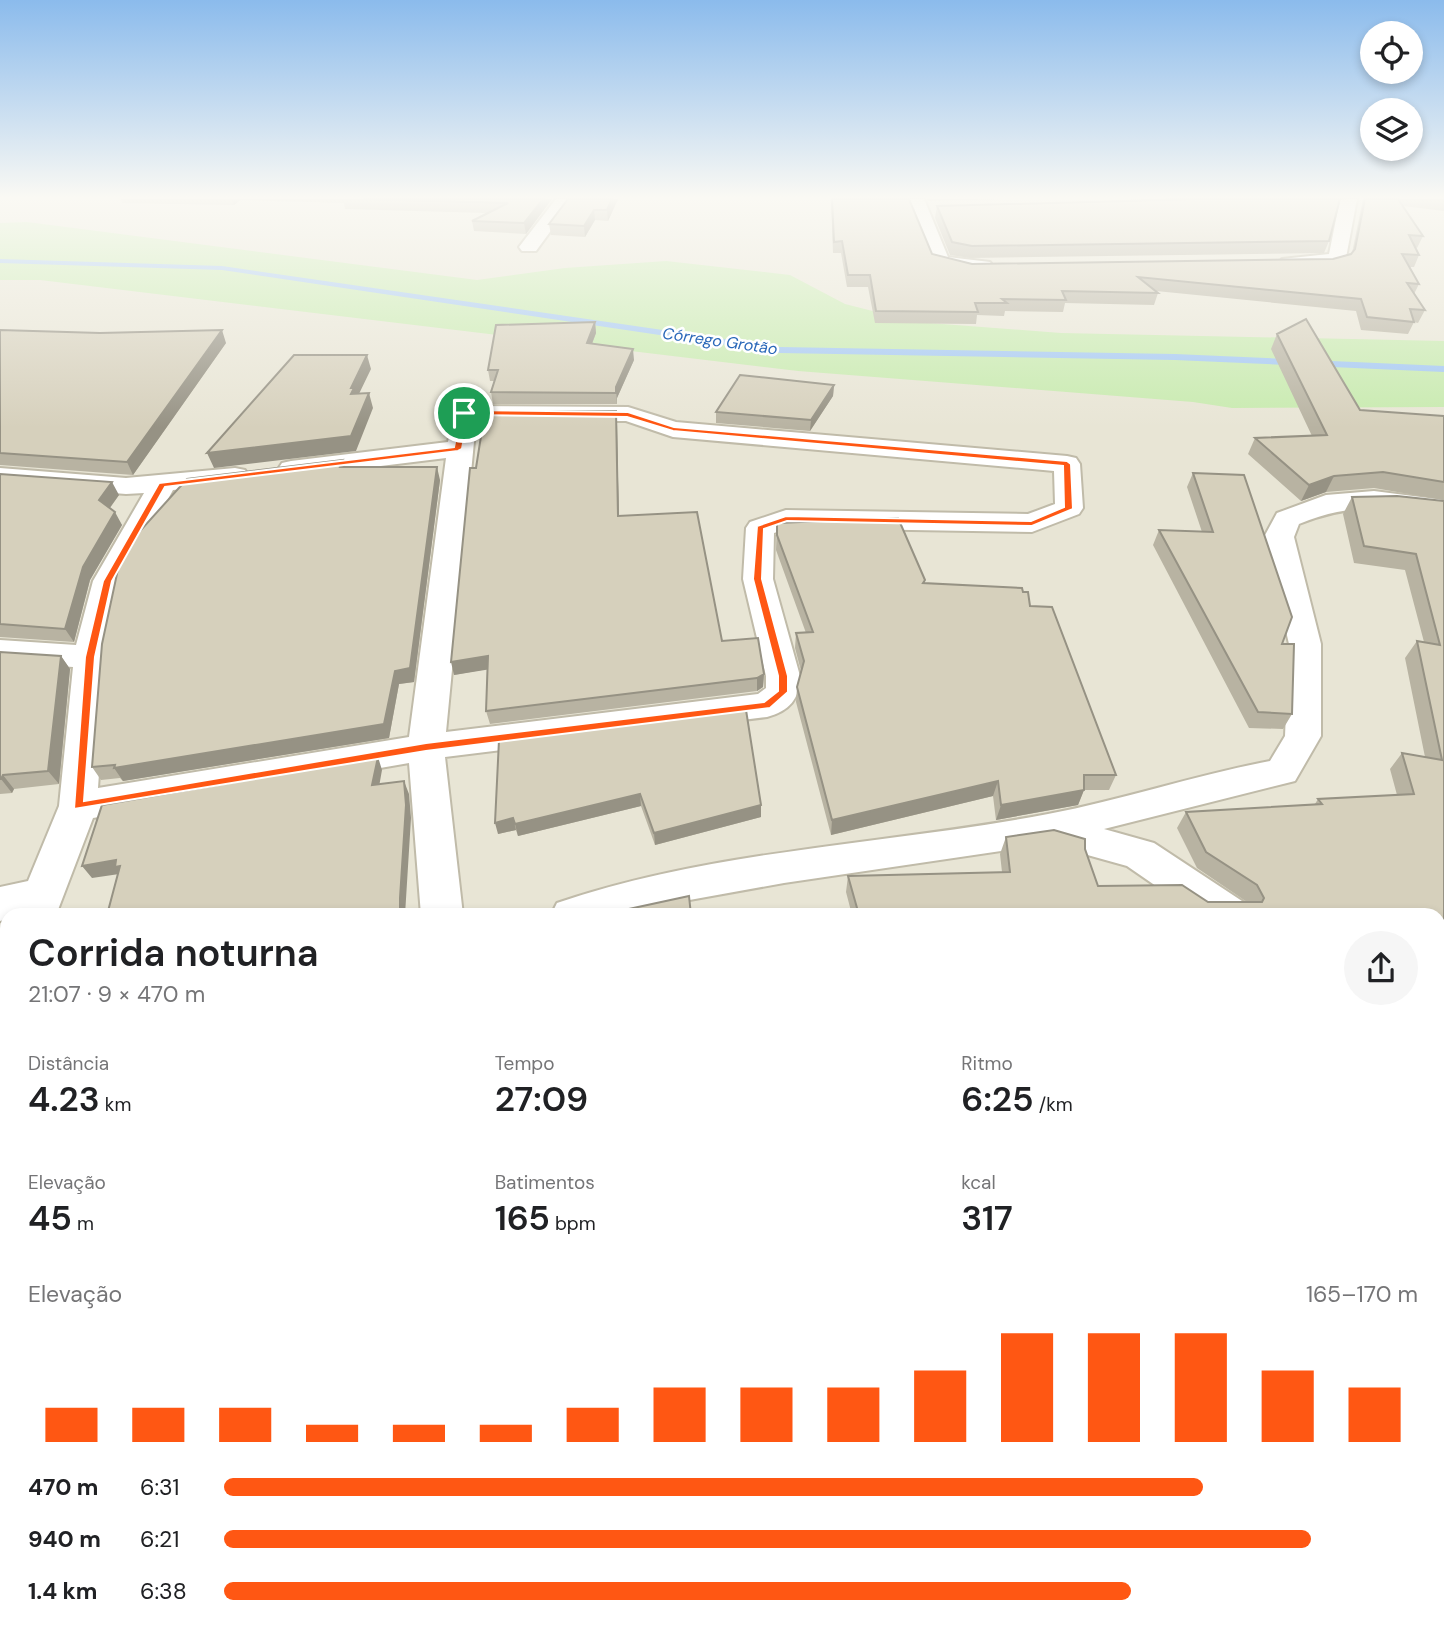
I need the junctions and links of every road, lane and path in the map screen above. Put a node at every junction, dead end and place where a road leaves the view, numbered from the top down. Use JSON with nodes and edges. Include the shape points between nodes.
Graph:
{"nodes":[{"id":1,"x":458,"y":449,"type":"junction"},
{"id":2,"x":0,"y":476,"type":"edge"},
{"id":3,"x":162,"y":485,"type":"junction"},
{"id":4,"x":1444,"y":508,"type":"edge"},
{"id":5,"x":0,"y":651,"type":"edge"},
{"id":6,"x":90,"y":657,"type":"junction"},
{"id":7,"x":426,"y":747,"type":"junction"},
{"id":8,"x":78,"y":806,"type":"junction"},
{"id":9,"x":1049,"y":829,"type":"junction"},
{"id":10,"x":0,"y":904,"type":"edge"},
{"id":11,"x":39,"y":905,"type":"edge"},
{"id":12,"x":441,"y":908,"type":"edge"},
{"id":13,"x":598,"y":908,"type":"edge"},
{"id":14,"x":1220,"y":908,"type":"edge"}],
"edges":[{"from":1,"to":3,"type":"street"},
{"from":1,"to":7,"type":"street"},
{"from":1,"to":7,"type":"street","via":[[464,413],[628,414],[673,429],[1067,464],[1069,509],[1032,523],[786,519],[760,528],[758,579],[783,676],[783,692],[766,705]]},
{"from":2,"to":3,"type":"street"},
{"from":3,"to":6,"type":"street","via":[[108,581]]},
{"from":4,"to":9,"type":"street","via":[[1374,499],[1326,503],[1287,519],[1279,537],[1305,644],[1303,736],[1282,772]]},
{"from":5,"to":6,"type":"street"},
{"from":6,"to":8,"type":"street"},
{"from":7,"to":8,"type":"street"},
{"from":7,"to":12,"type":"street"},
{"from":8,"to":11,"type":"street"},
{"from":9,"to":13,"type":"street","via":[[783,867],[684,885]]},
{"from":9,"to":14,"type":"street","via":[[1140,854]]},
{"from":10,"to":11,"type":"street"}]}
